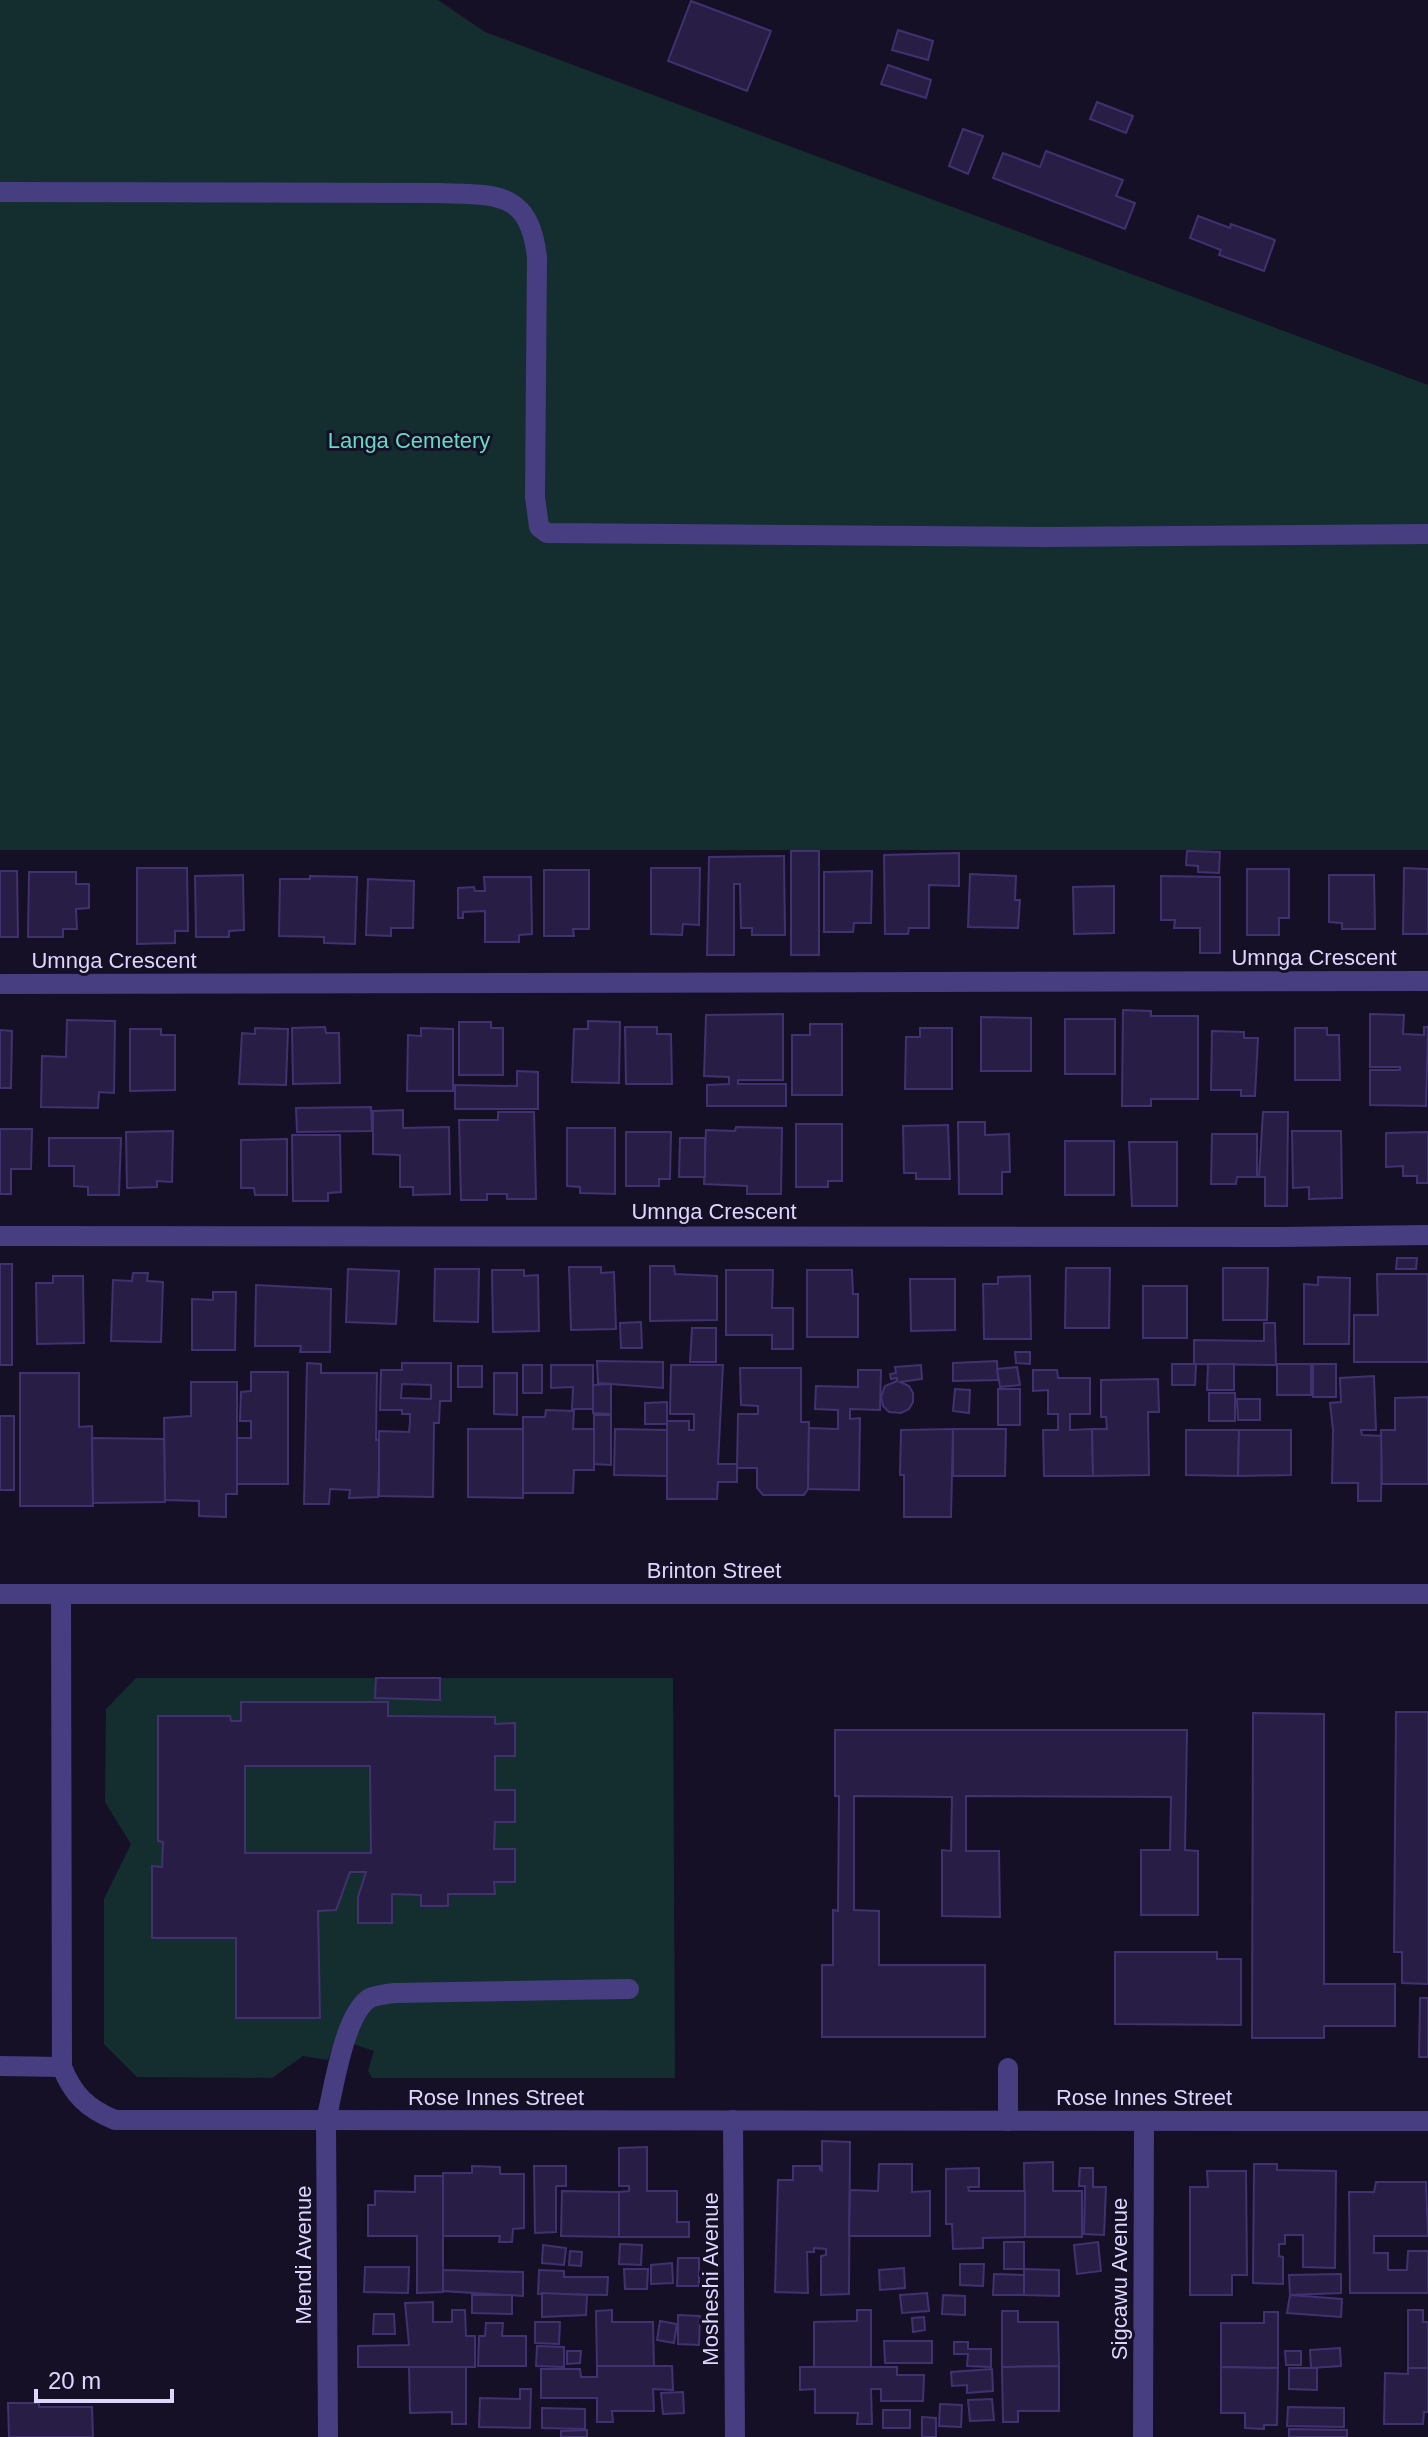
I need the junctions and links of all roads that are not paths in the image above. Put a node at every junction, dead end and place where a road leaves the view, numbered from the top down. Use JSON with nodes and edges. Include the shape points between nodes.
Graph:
{"nodes":[{"id":1,"x":0,"y":192,"type":"edge"},
{"id":2,"x":1428,"y":534,"type":"edge"},
{"id":3,"x":1428,"y":981,"type":"edge"},
{"id":4,"x":0,"y":984,"type":"edge"},
{"id":5,"x":1428,"y":1235,"type":"edge"},
{"id":6,"x":0,"y":1236,"type":"edge"},
{"id":7,"x":0,"y":1594,"type":"edge"},
{"id":8,"x":61,"y":1594,"type":"junction"},
{"id":9,"x":1428,"y":1594,"type":"edge"},
{"id":10,"x":629,"y":1989,"type":"dead end"},
{"id":11,"x":0,"y":2066,"type":"edge"},
{"id":12,"x":62,"y":2067,"type":"junction"},
{"id":13,"x":1008,"y":2068,"type":"dead end"},
{"id":14,"x":733,"y":2120,"type":"junction"},
{"id":15,"x":326,"y":2121,"type":"junction"},
{"id":16,"x":1008,"y":2121,"type":"junction"},
{"id":17,"x":1144,"y":2121,"type":"junction"},
{"id":18,"x":1428,"y":2121,"type":"edge"},
{"id":19,"x":328,"y":2437,"type":"edge"},
{"id":20,"x":735,"y":2437,"type":"edge"},
{"id":21,"x":1143,"y":2437,"type":"edge"}],
"edges":[{"from":1,"to":2,"type":"street","via":[[439,193],[495,196],[512,203],[534,232],[537,257],[535,497],[539,527],[547,533]]},
{"from":3,"to":4,"type":"street","name":"Umnga Crescent"},
{"from":5,"to":6,"type":"street","name":"Umnga Crescent"},
{"from":7,"to":8,"type":"street","name":"Brinton Street"},
{"from":8,"to":9,"type":"street","name":"Brinton Street"},
{"from":8,"to":12,"type":"street","name":"Rose Innes Street"},
{"from":10,"to":15,"type":"street","name":"Mendi Avenue","via":[[394,1993],[370,1998],[349,2030]]},
{"from":11,"to":12,"type":"street"},
{"from":12,"to":15,"type":"street","name":"Rose Innes Street","via":[[79,2099],[115,2120]]},
{"from":13,"to":16,"type":"street"},
{"from":14,"to":15,"type":"street","name":"Rose Innes Street"},
{"from":14,"to":16,"type":"street","name":"Rose Innes Street"},
{"from":14,"to":20,"type":"street","name":"Mosheshi Avenue"},
{"from":15,"to":19,"type":"street","name":"Mendi Avenue"},
{"from":16,"to":17,"type":"street","name":"Rose Innes Street"},
{"from":17,"to":18,"type":"street","name":"Rose Innes Street"},
{"from":17,"to":21,"type":"street","name":"Sigcawu Avenue"}]}
